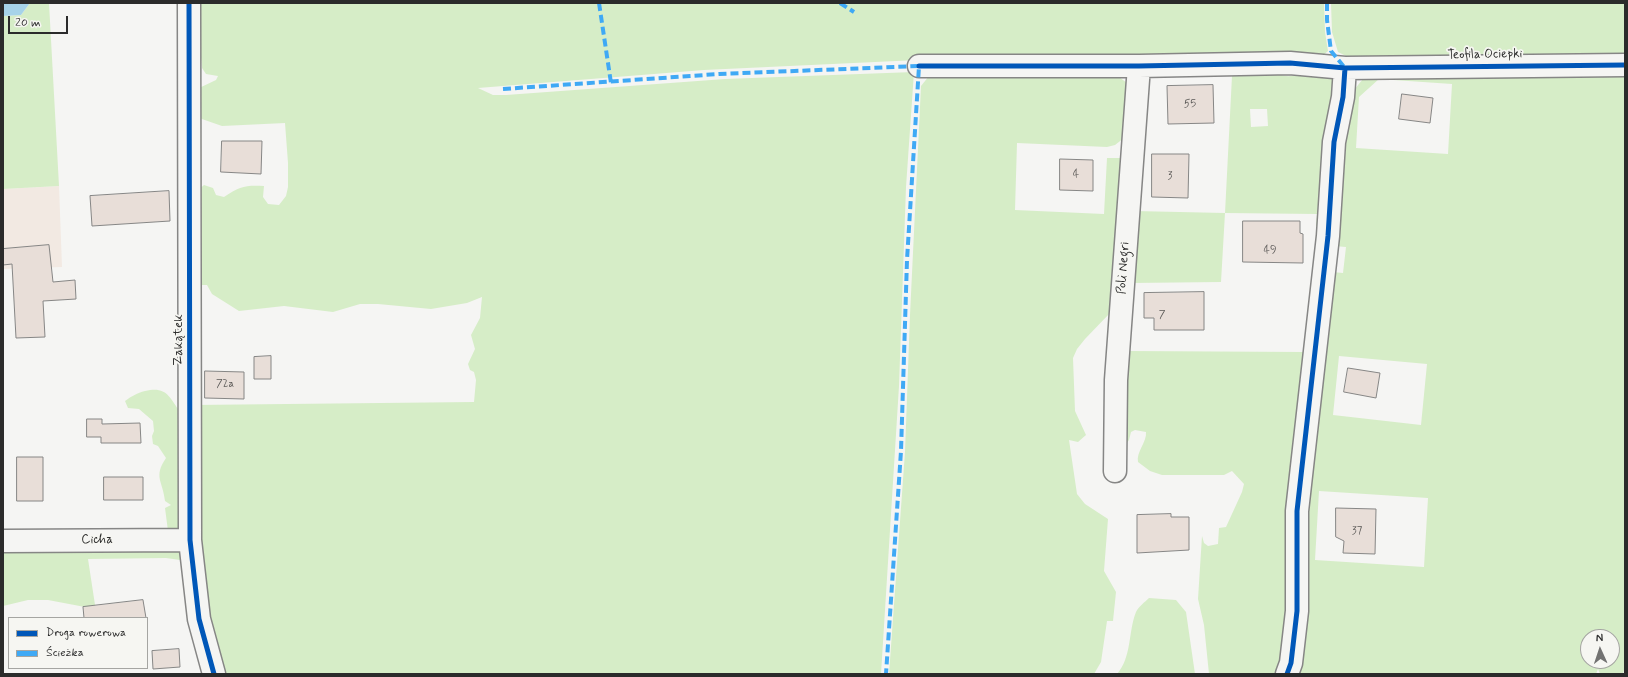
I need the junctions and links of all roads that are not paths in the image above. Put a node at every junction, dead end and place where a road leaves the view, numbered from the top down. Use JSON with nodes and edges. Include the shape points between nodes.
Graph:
{"nodes":[{"id":1,"x":189,"y":3,"type":"edge"},
{"id":2,"x":1625,"y":65,"type":"edge"},
{"id":3,"x":919,"y":66,"type":"dead end"},
{"id":4,"x":1139,"y":66,"type":"junction"},
{"id":5,"x":1345,"y":68,"type":"junction"},
{"id":6,"x":1115,"y":471,"type":"dead end"},
{"id":7,"x":190,"y":540,"type":"junction"},
{"id":8,"x":3,"y":541,"type":"edge"},
{"id":9,"x":214,"y":674,"type":"edge"},
{"id":10,"x":1286,"y":674,"type":"edge"}],
"edges":[{"from":1,"to":7,"type":"street","name":"Zakątek"},
{"from":2,"to":5,"type":"street","name":"Teofila Ociepki"},
{"from":3,"to":4,"type":"street","name":"Teofila Ociepki"},
{"from":4,"to":5,"type":"street","name":"Teofila Ociepki","via":[[1290,62]]},
{"from":4,"to":6,"type":"street","name":"Poli Negri","via":[[1116,380]]},
{"from":5,"to":10,"type":"street","via":[[1343,97],[1334,142],[1328,236],[1297,511],[1297,610],[1291,663]]},
{"from":7,"to":8,"type":"street","name":"Cicha"},
{"from":7,"to":9,"type":"street","name":"Zakątek","via":[[199,619]]}]}
